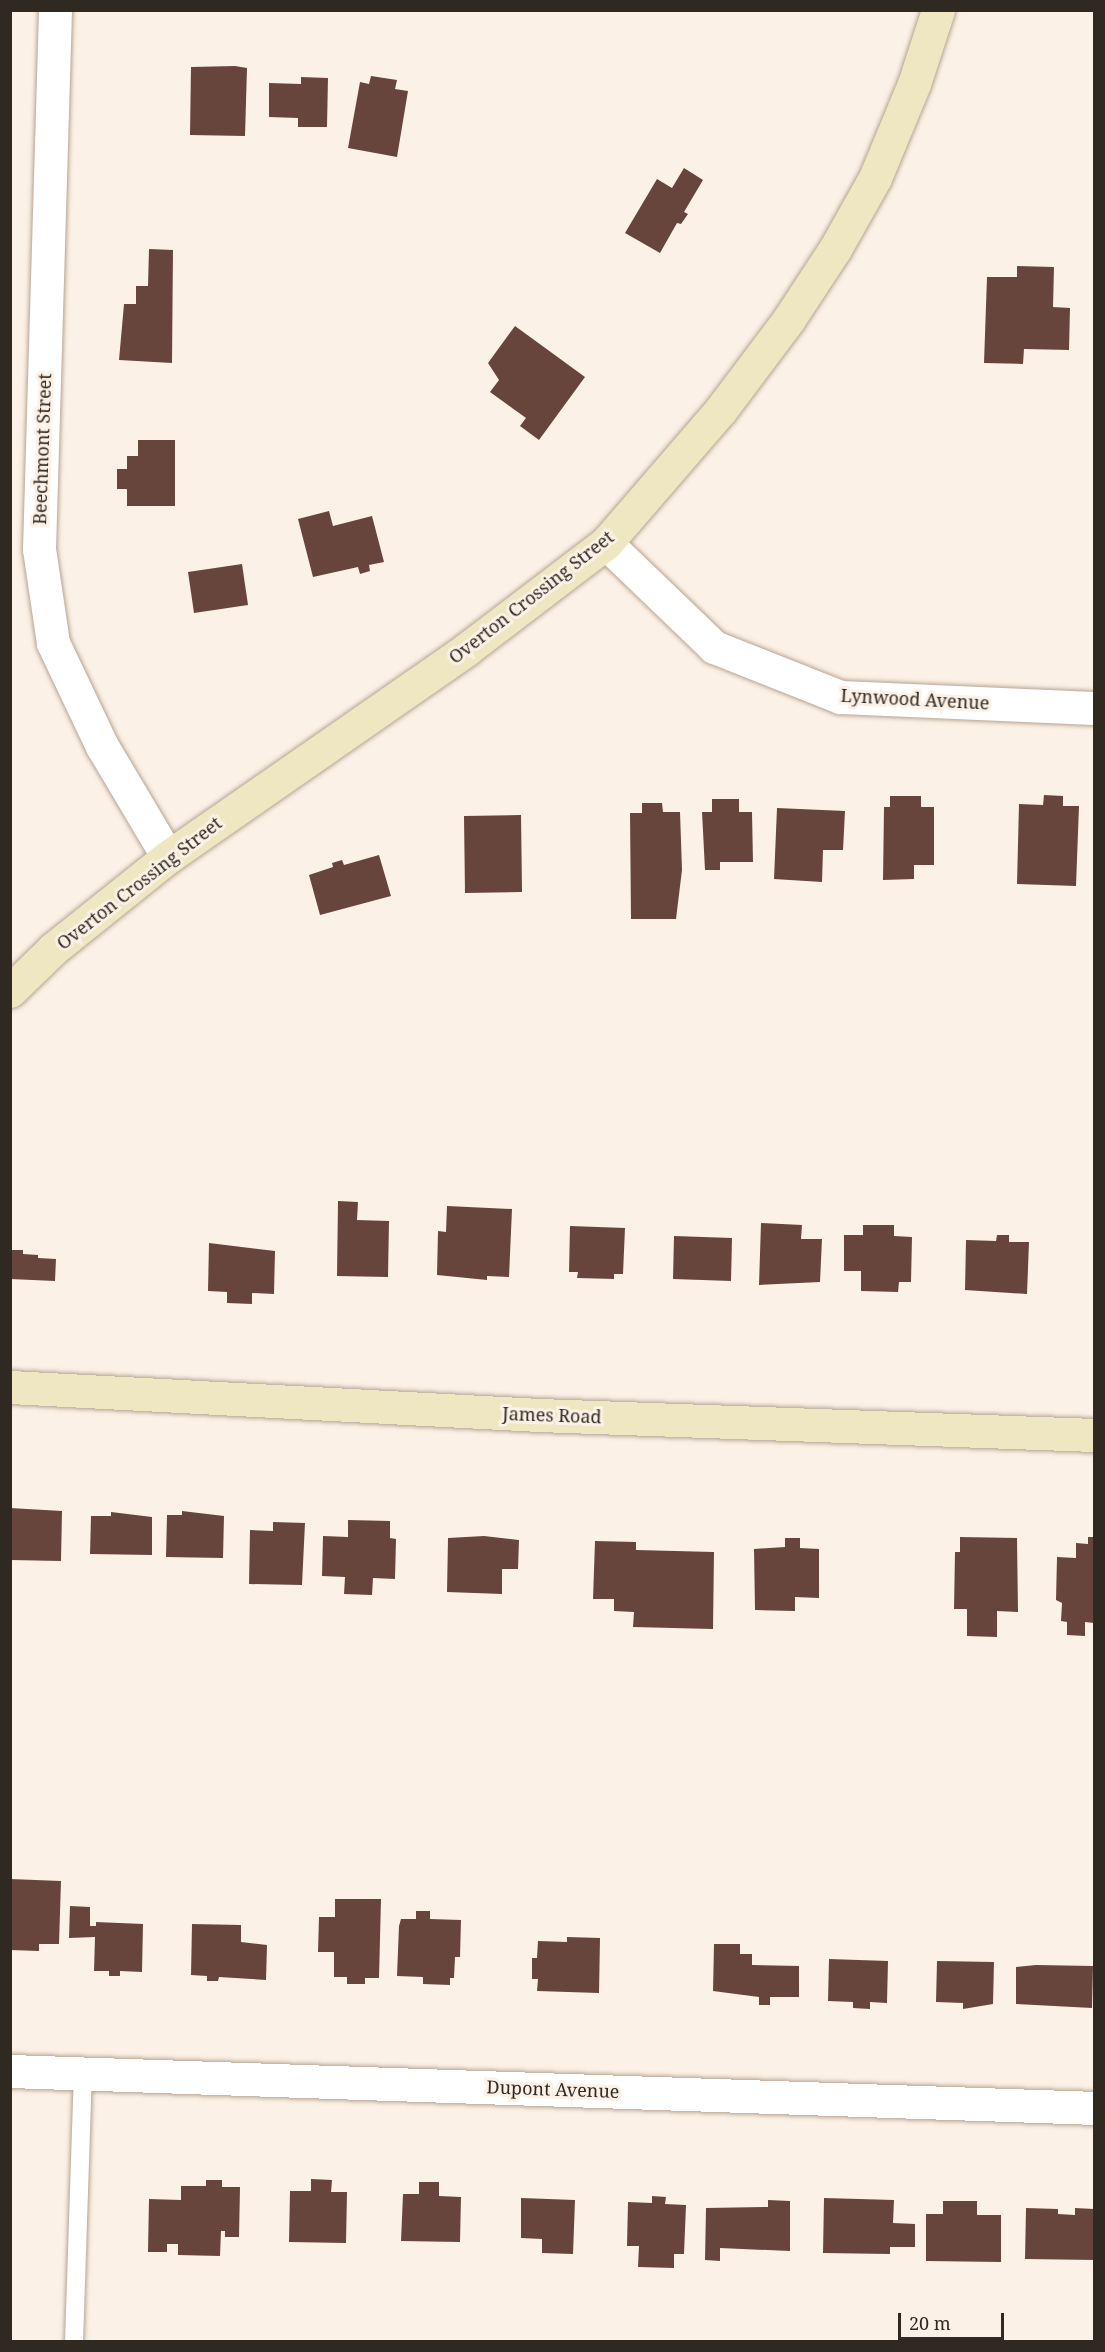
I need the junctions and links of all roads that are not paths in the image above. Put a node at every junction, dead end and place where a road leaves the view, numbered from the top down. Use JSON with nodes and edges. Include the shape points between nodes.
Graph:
{"nodes":[{"id":1,"x":55,"y":10,"type":"edge"},
{"id":2,"x":938,"y":10,"type":"edge"},
{"id":3,"x":606,"y":543,"type":"junction"},
{"id":4,"x":1095,"y":708,"type":"edge"},
{"id":5,"x":168,"y":857,"type":"junction"},
{"id":6,"x":10,"y":991,"type":"edge"},
{"id":7,"x":10,"y":1387,"type":"edge"},
{"id":8,"x":1095,"y":1435,"type":"edge"},
{"id":9,"x":10,"y":2071,"type":"edge"},
{"id":10,"x":83,"y":2073,"type":"junction"},
{"id":11,"x":1095,"y":2108,"type":"edge"},
{"id":12,"x":74,"y":2342,"type":"edge"}],
"edges":[{"from":1,"to":5,"type":"street","name":"Beechmont Street","via":[[39,549],[53,643],[102,746]]},
{"from":2,"to":3,"type":"main road","name":"Overton Crossing Street","via":[[914,84],[874,178],[835,249],[789,319],[720,411]]},
{"from":3,"to":4,"type":"street","name":"Lynwood Avenue","via":[[714,647],[840,697]]},
{"from":3,"to":5,"type":"main road","name":"Overton Crossing Street","via":[[467,649]]},
{"from":5,"to":6,"type":"main road","name":"Overton Crossing Street","via":[[54,949]]},
{"from":7,"to":8,"type":"main road","name":"James Road","via":[[539,1415]]},
{"from":9,"to":10,"type":"street","name":"Dupont Avenue"},
{"from":10,"to":11,"type":"street","name":"Dupont Avenue"},
{"from":10,"to":12,"type":"lane"}]}
